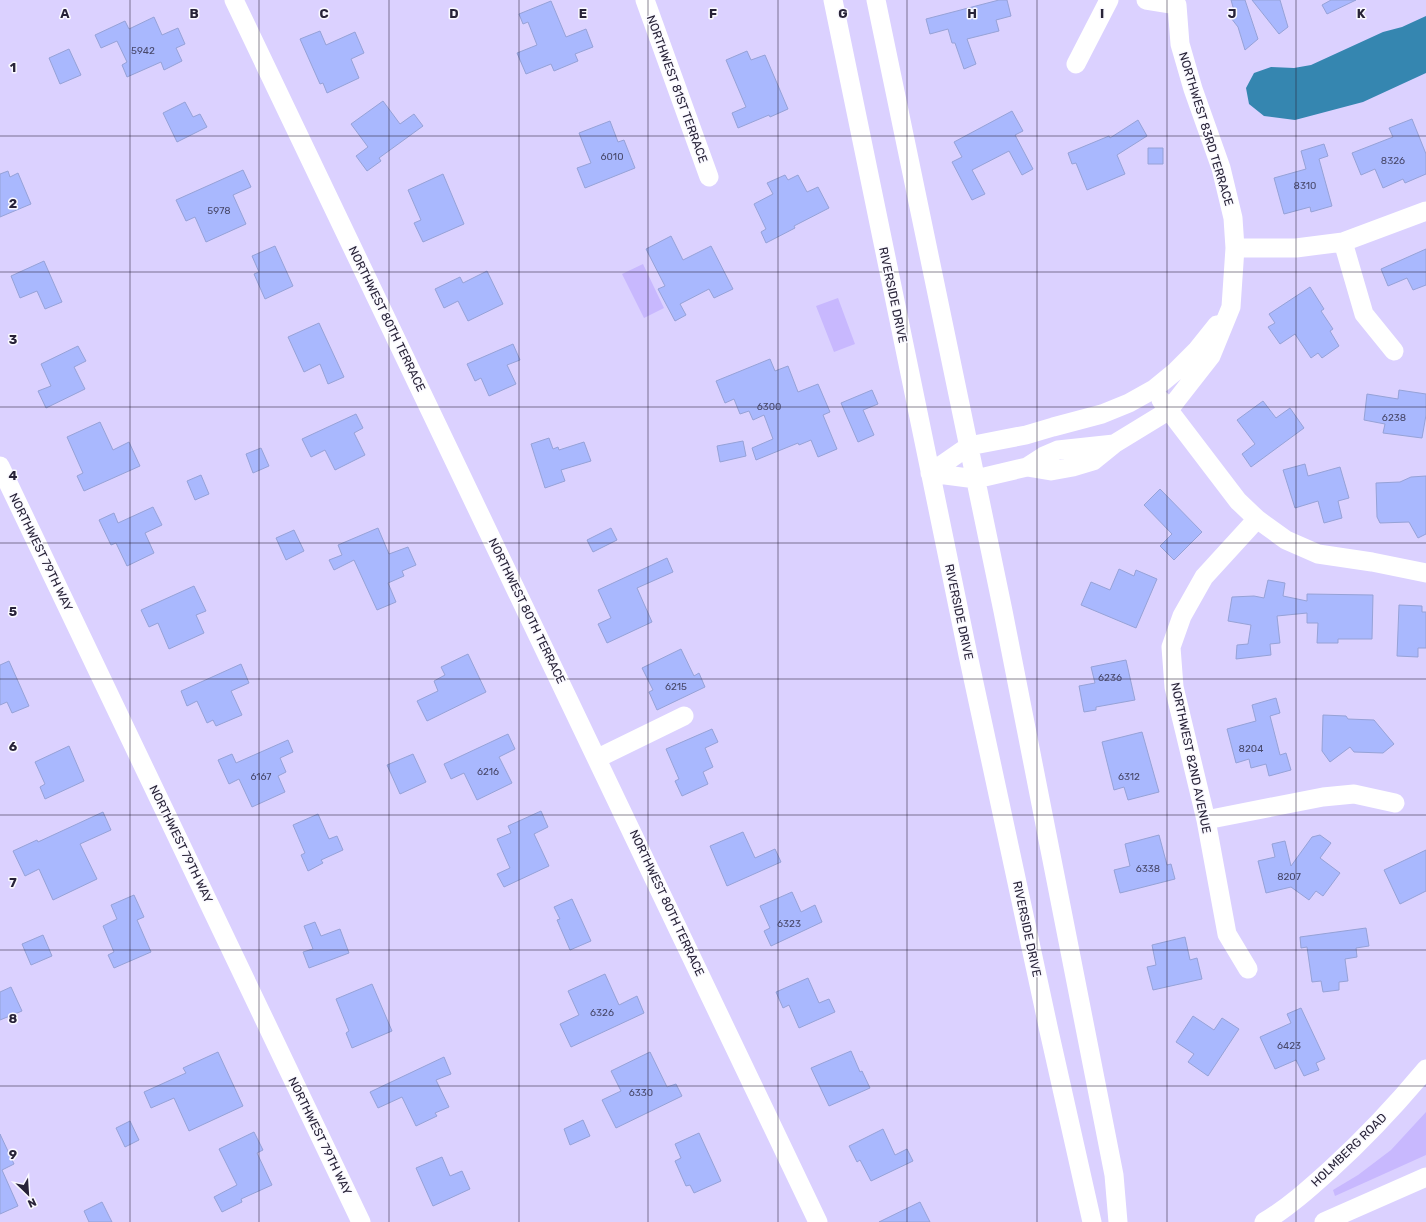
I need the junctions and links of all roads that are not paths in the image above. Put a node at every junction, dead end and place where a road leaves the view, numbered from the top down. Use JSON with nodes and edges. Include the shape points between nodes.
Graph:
{"nodes":[{"id":1,"x":234,"y":0,"type":"edge"},
{"id":2,"x":645,"y":0,"type":"edge"},
{"id":3,"x":833,"y":0,"type":"edge"},
{"id":4,"x":876,"y":0,"type":"edge"},
{"id":5,"x":1109,"y":0,"type":"edge"},
{"id":6,"x":1146,"y":0,"type":"edge"},
{"id":7,"x":1178,"y":3,"type":"edge"},
{"id":8,"x":1076,"y":64,"type":"dead end"},
{"id":9,"x":709,"y":177,"type":"dead end"},
{"id":10,"x":1426,"y":211,"type":"edge"},
{"id":11,"x":1343,"y":242,"type":"junction"},
{"id":12,"x":1235,"y":248,"type":"junction"},
{"id":13,"x":1231,"y":307,"type":"junction"},
{"id":14,"x":1394,"y":351,"type":"dead end"},
{"id":15,"x":1154,"y":389,"type":"junction"},
{"id":16,"x":1168,"y":411,"type":"junction"},
{"id":17,"x":1080,"y":420,"type":"junction"},
{"id":18,"x":1114,"y":444,"type":"junction"},
{"id":19,"x":969,"y":446,"type":"junction"},
{"id":20,"x":1086,"y":447,"type":"junction"},
{"id":21,"x":0,"y":466,"type":"edge"},
{"id":22,"x":1027,"y":467,"type":"junction"},
{"id":23,"x":930,"y":472,"type":"junction"},
{"id":24,"x":976,"y":479,"type":"junction"},
{"id":25,"x":1257,"y":518,"type":"junction"},
{"id":26,"x":1426,"y":573,"type":"edge"},
{"id":27,"x":684,"y":716,"type":"dead end"},
{"id":28,"x":598,"y":758,"type":"junction"},
{"id":29,"x":1396,"y":803,"type":"dead end"},
{"id":30,"x":1206,"y":820,"type":"junction"},
{"id":31,"x":1248,"y":969,"type":"dead end"},
{"id":32,"x":1426,"y":1069,"type":"edge"},
{"id":33,"x":1114,"y":1175,"type":"junction"},
{"id":34,"x":1426,"y":1177,"type":"edge"},
{"id":35,"x":361,"y":1222,"type":"edge"},
{"id":36,"x":818,"y":1222,"type":"edge"},
{"id":37,"x":1092,"y":1222,"type":"edge"},
{"id":38,"x":1118,"y":1222,"type":"edge"},
{"id":39,"x":1127,"y":1222,"type":"edge"},
{"id":40,"x":1264,"y":1222,"type":"edge"},
{"id":41,"x":1324,"y":1222,"type":"edge"}],
"edges":[{"from":1,"to":28,"type":"street","name":"NORTHWEST 80TH TERRACE"},
{"from":2,"to":9,"type":"street","name":"NORTHWEST 81ST TERRACE"},
{"from":3,"to":23,"type":"street","name":"RIVERSIDE DRIVE"},
{"from":4,"to":19,"type":"street"},
{"from":5,"to":8,"type":"street"},
{"from":6,"to":7,"type":"street","name":"NORTHWEST 83RD TERRACE"},
{"from":7,"to":12,"type":"street","name":"NORTHWEST 83RD TERRACE","via":[[1180,44],[1221,168],[1233,218]]},
{"from":10,"to":11,"type":"street"},
{"from":11,"to":12,"type":"street","via":[[1296,248]]},
{"from":11,"to":14,"type":"street","via":[[1364,314]]},
{"from":12,"to":13,"type":"street","name":"NORTHWEST 83RD TERRACE"},
{"from":13,"to":15,"type":"street","via":[[1197,350]]},
{"from":13,"to":16,"type":"street","name":"NORTHWEST 83RD TERRACE","via":[[1211,356]]},
{"from":15,"to":16,"type":"street"},
{"from":15,"to":17,"type":"street","via":[[1129,403]]},
{"from":16,"to":18,"type":"street"},
{"from":16,"to":25,"type":"street","via":[[1238,501]]},
{"from":17,"to":19,"type":"street","via":[[1026,435]]},
{"from":17,"to":20,"type":"street"},
{"from":18,"to":20,"type":"street"},
{"from":18,"to":22,"type":"street","via":[[1093,461],[1074,467],[1051,471]]},
{"from":19,"to":23,"type":"street"},
{"from":19,"to":24,"type":"street"},
{"from":20,"to":22,"type":"street","via":[[1058,450]]},
{"from":21,"to":35,"type":"street","name":"NORTHWEST 79TH WAY"},
{"from":22,"to":24,"type":"street"},
{"from":23,"to":24,"type":"street"},
{"from":23,"to":37,"type":"street","name":"RIVERSIDE DRIVE"},
{"from":24,"to":33,"type":"street"},
{"from":25,"to":26,"type":"street","via":[[1286,540],[1318,554]]},
{"from":25,"to":30,"type":"street","name":"NORTHWEST 82ND AVENUE","via":[[1204,577],[1182,616],[1171,647],[1174,687]]},
{"from":27,"to":28,"type":"street"},
{"from":28,"to":36,"type":"street","name":"NORTHWEST 80TH TERRACE"},
{"from":29,"to":30,"type":"street","via":[[1354,794],[1323,797]]},
{"from":30,"to":31,"type":"street","name":"NORTHWEST 82ND AVENUE","via":[[1227,934]]},
{"from":32,"to":40,"type":"street","name":"HOLMBERG ROAD","via":[[1352,1150],[1292,1202]]},
{"from":33,"to":38,"type":"street"},
{"from":33,"to":39,"type":"street"},
{"from":34,"to":41,"type":"street"}]}
